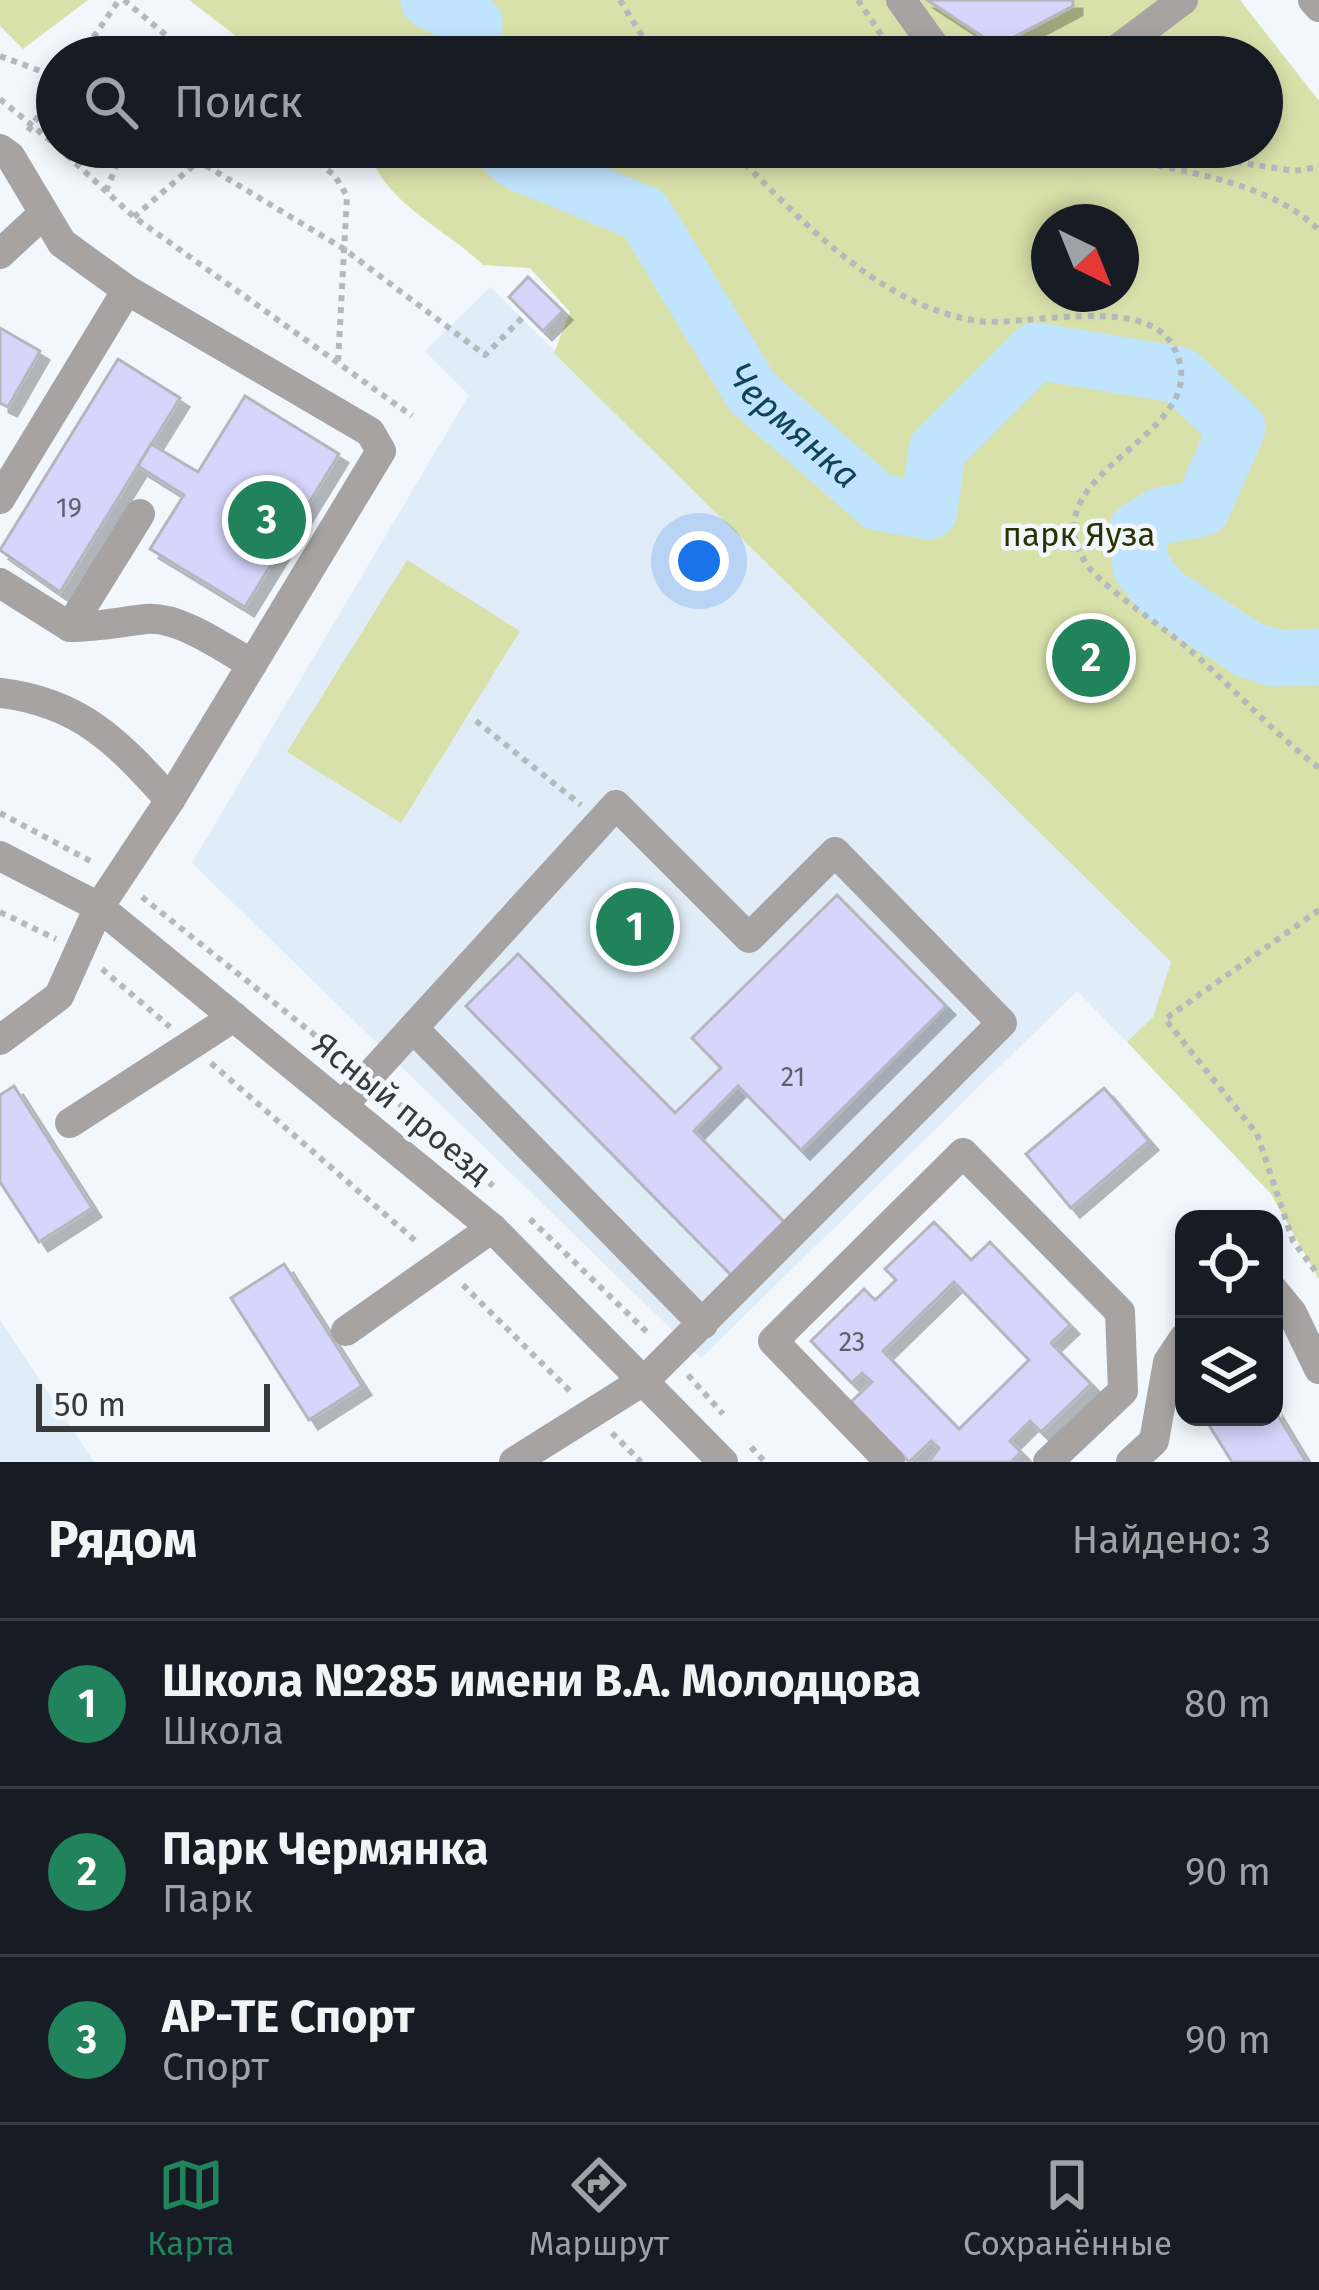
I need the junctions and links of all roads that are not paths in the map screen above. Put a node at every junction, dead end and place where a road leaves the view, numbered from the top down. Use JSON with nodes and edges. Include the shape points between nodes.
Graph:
{"nodes":[{"id":1,"x":901,"y":0,"type":"edge"},
{"id":2,"x":1313,"y":0,"type":"edge"},
{"id":3,"x":1176,"y":3,"type":"edge"},
{"id":4,"x":1319,"y":7,"type":"edge"},
{"id":5,"x":927,"y":36,"type":"edge"},
{"id":6,"x":1134,"y":36,"type":"edge"},
{"id":7,"x":5,"y":153,"type":"edge"},
{"id":8,"x":41,"y":216,"type":"junction"},
{"id":9,"x":0,"y":254,"type":"edge"},
{"id":10,"x":127,"y":290,"type":"junction"},
{"id":11,"x":0,"y":499,"type":"edge"},
{"id":12,"x":140,"y":514,"type":"dead end"},
{"id":13,"x":0,"y":584,"type":"edge"},
{"id":14,"x":70,"y":627,"type":"junction"},
{"id":15,"x":253,"y":664,"type":"junction"},
{"id":16,"x":0,"y":693,"type":"edge"},
{"id":17,"x":170,"y":800,"type":"junction"},
{"id":18,"x":0,"y":856,"type":"edge"},
{"id":19,"x":99,"y":907,"type":"junction"},
{"id":20,"x":234,"y":1017,"type":"junction"},
{"id":21,"x":413,"y":1028,"type":"junction"},
{"id":22,"x":0,"y":1040,"type":"edge"},
{"id":23,"x":342,"y":1106,"type":"junction"},
{"id":24,"x":70,"y":1123,"type":"dead end"},
{"id":25,"x":492,"y":1228,"type":"junction"},
{"id":26,"x":1283,"y":1302,"type":"edge"},
{"id":27,"x":703,"y":1324,"type":"junction"},
{"id":28,"x":346,"y":1331,"type":"dead end"},
{"id":29,"x":1175,"y":1352,"type":"edge"},
{"id":30,"x":1319,"y":1369,"type":"edge"},
{"id":31,"x":646,"y":1378,"type":"junction"},
{"id":32,"x":1151,"y":1455,"type":"edge"},
{"id":33,"x":514,"y":1462,"type":"edge"},
{"id":34,"x":723,"y":1462,"type":"edge"},
{"id":35,"x":890,"y":1462,"type":"edge"},
{"id":36,"x":1048,"y":1462,"type":"edge"}],
"edges":[{"from":1,"to":5,"type":"street"},
{"from":2,"to":4,"type":"street"},
{"from":3,"to":6,"type":"street"},
{"from":7,"to":8,"type":"street"},
{"from":8,"to":9,"type":"street"},
{"from":8,"to":10,"type":"street","via":[[62,243]]},
{"from":10,"to":11,"type":"street"},
{"from":10,"to":15,"type":"street","via":[[370,432],[381,451]]},
{"from":12,"to":14,"type":"street"},
{"from":13,"to":14,"type":"street"},
{"from":14,"to":15,"type":"street","via":[[115,628],[150,618]]},
{"from":15,"to":17,"type":"street"},
{"from":16,"to":17,"type":"street","via":[[34,697],[110,733]]},
{"from":17,"to":19,"type":"street"},
{"from":18,"to":19,"type":"street","name":"Ясный проезд"},
{"from":19,"to":20,"type":"street","name":"Ясный проезд"},
{"from":19,"to":22,"type":"street","via":[[59,996]]},
{"from":20,"to":23,"type":"street","name":"Ясный проезд"},
{"from":20,"to":24,"type":"street"},
{"from":21,"to":23,"type":"street"},
{"from":21,"to":27,"type":"street"},
{"from":21,"to":27,"type":"street","via":[[616,805],[749,938],[835,852],[1002,1023]]},
{"from":23,"to":25,"type":"street","name":"Ясный проезд"},
{"from":25,"to":28,"type":"street"},
{"from":25,"to":31,"type":"street","name":"Ясный проезд"},
{"from":26,"to":30,"type":"street"},
{"from":27,"to":31,"type":"street"},
{"from":29,"to":32,"type":"street"},
{"from":31,"to":33,"type":"street"},
{"from":31,"to":34,"type":"street","name":"Ясный проезд"},
{"from":35,"to":36,"type":"street","via":[[773,1341],[963,1153],[1120,1312],[1124,1391]]}]}
